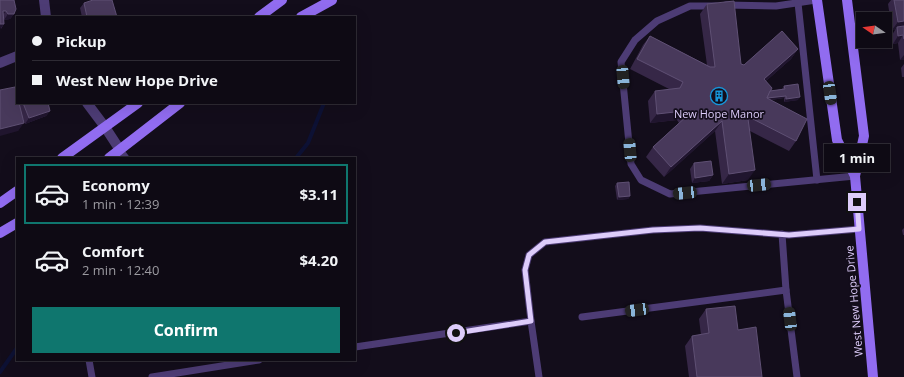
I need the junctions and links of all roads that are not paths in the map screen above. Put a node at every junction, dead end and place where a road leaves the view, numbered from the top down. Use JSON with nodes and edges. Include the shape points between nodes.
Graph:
{"nodes":[{"id":1,"x":44,"y":0,"type":"edge"},
{"id":2,"x":282,"y":0,"type":"edge"},
{"id":3,"x":332,"y":0,"type":"edge"},
{"id":4,"x":816,"y":0,"type":"edge"},
{"id":5,"x":847,"y":0,"type":"edge"},
{"id":6,"x":798,"y":2,"type":"junction"},
{"id":7,"x":46,"y":16,"type":"edge"},
{"id":8,"x":260,"y":16,"type":"edge"},
{"id":9,"x":304,"y":16,"type":"edge"},
{"id":10,"x":16,"y":56,"type":"edge"},
{"id":11,"x":0,"y":63,"type":"edge"},
{"id":12,"x":88,"y":104,"type":"edge"},
{"id":13,"x":137,"y":104,"type":"edge"},
{"id":14,"x":179,"y":104,"type":"edge"},
{"id":15,"x":105,"y":127,"type":"junction"},
{"id":16,"x":123,"y":154,"type":"edge"},
{"id":17,"x":63,"y":157,"type":"edge"},
{"id":18,"x":112,"y":157,"type":"edge"},
{"id":19,"x":855,"y":176,"type":"junction"},
{"id":20,"x":817,"y":180,"type":"junction"},
{"id":21,"x":16,"y":192,"type":"edge"},
{"id":22,"x":0,"y":203,"type":"edge"},
{"id":23,"x":16,"y":224,"type":"edge"},
{"id":24,"x":859,"y":229,"type":"junction"},
{"id":25,"x":0,"y":233,"type":"edge"},
{"id":26,"x":782,"y":234,"type":"junction"},
{"id":27,"x":786,"y":290,"type":"junction"},
{"id":28,"x":582,"y":317,"type":"dead end"},
{"id":29,"x":531,"y":321,"type":"junction"},
{"id":30,"x":356,"y":347,"type":"edge"},
{"id":31,"x":90,"y":361,"type":"edge"},
{"id":32,"x":253,"y":361,"type":"edge"},
{"id":33,"x":92,"y":377,"type":"edge"},
{"id":34,"x":152,"y":377,"type":"edge"},
{"id":35,"x":539,"y":377,"type":"edge"},
{"id":36,"x":797,"y":377,"type":"edge"},
{"id":37,"x":873,"y":377,"type":"edge"}],
"edges":[{"from":1,"to":7,"type":"street"},
{"from":2,"to":8,"type":"main road"},
{"from":3,"to":9,"type":"main road"},
{"from":4,"to":6,"type":"lane"},
{"from":4,"to":19,"type":"main road","name":"West New Hope Drive","via":[[837,140]]},
{"from":5,"to":19,"type":"main road","name":"West New Hope Drive","via":[[864,136]]},
{"from":6,"to":20,"type":"lane"},
{"from":6,"to":20,"type":"lane","via":[[776,6],[690,6],[657,21],[635,40],[621,62],[631,164],[641,180],[670,194]]},
{"from":10,"to":11,"type":"street"},
{"from":12,"to":15,"type":"street"},
{"from":13,"to":15,"type":"main road"},
{"from":14,"to":16,"type":"main road"},
{"from":15,"to":16,"type":"street"},
{"from":15,"to":17,"type":"main road"},
{"from":16,"to":18,"type":"main road"},
{"from":19,"to":20,"type":"lane"},
{"from":19,"to":24,"type":"main road","name":"West New Hope Drive"},
{"from":21,"to":22,"type":"main road"},
{"from":23,"to":25,"type":"main road"},
{"from":24,"to":26,"type":"lane"},
{"from":24,"to":37,"type":"main road","name":"West New Hope Drive"},
{"from":26,"to":27,"type":"lane"},
{"from":26,"to":29,"type":"lane","via":[[700,228],[545,242],[529,255],[525,270]]},
{"from":27,"to":28,"type":"lane"},
{"from":27,"to":36,"type":"lane"},
{"from":29,"to":30,"type":"lane"},
{"from":29,"to":35,"type":"lane"},
{"from":31,"to":33,"type":"lane"},
{"from":32,"to":34,"type":"lane"}]}
